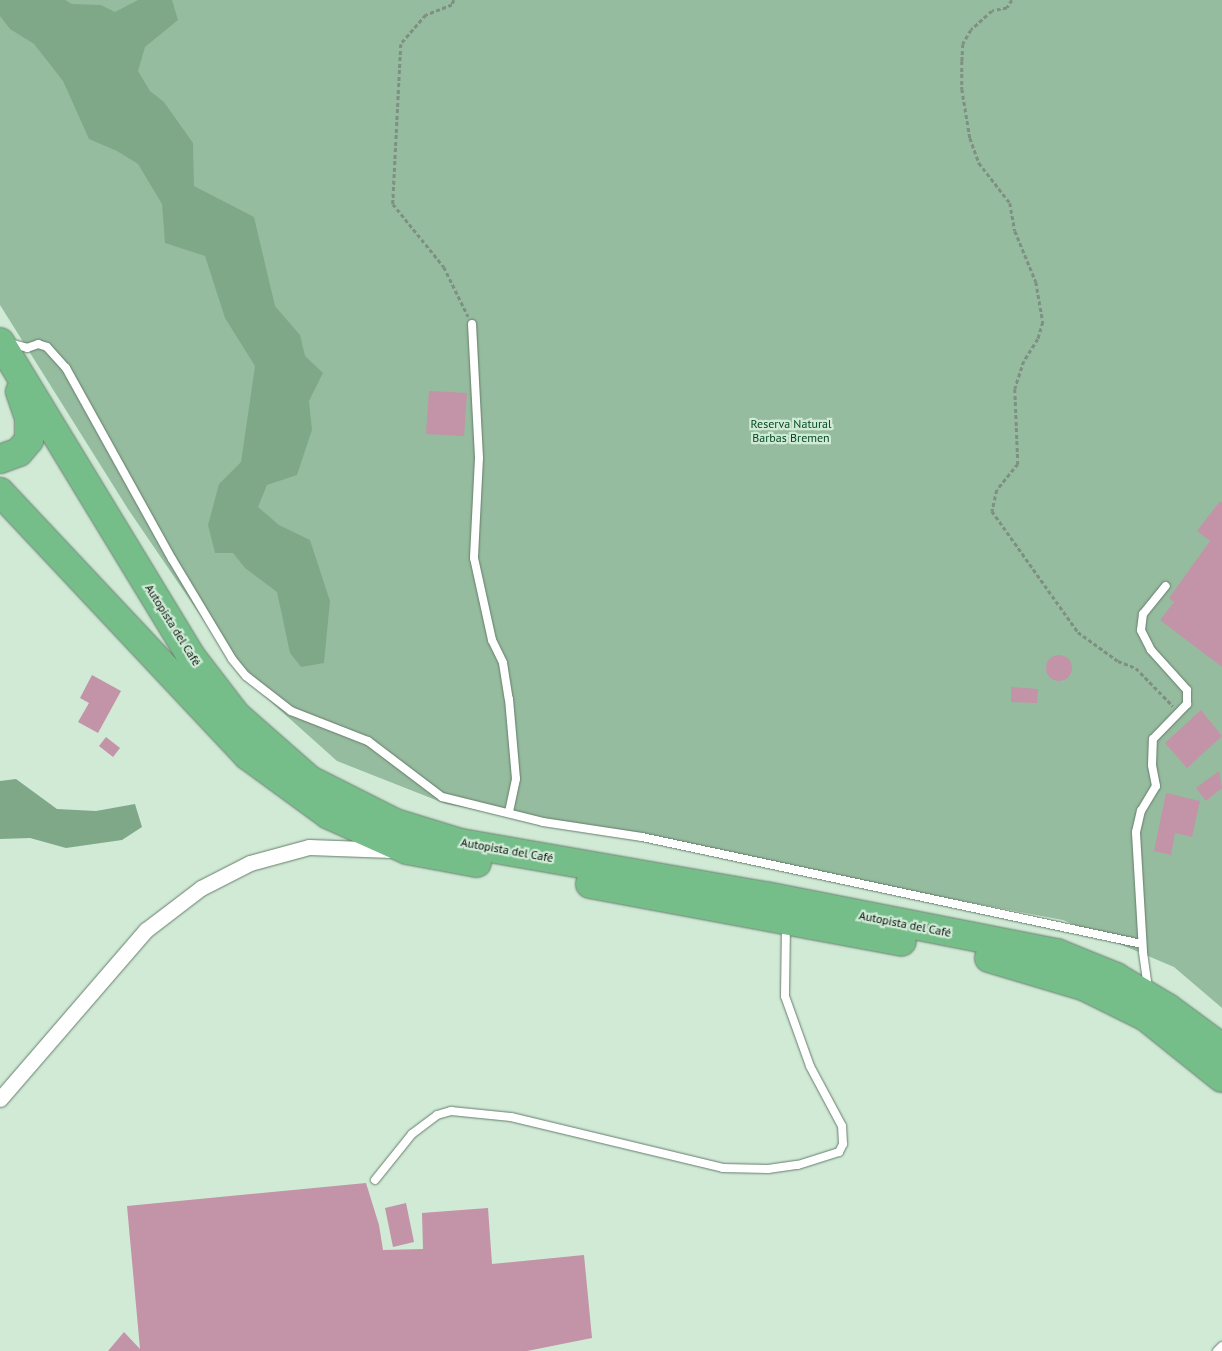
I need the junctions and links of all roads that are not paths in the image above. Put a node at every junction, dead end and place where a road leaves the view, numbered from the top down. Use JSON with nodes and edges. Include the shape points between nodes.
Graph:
{"nodes":[{"id":1,"x":472,"y":324,"type":"road end"},
{"id":2,"x":0,"y":341,"type":"edge"},
{"id":3,"x":0,"y":459,"type":"edge"},
{"id":4,"x":0,"y":492,"type":"edge"},
{"id":5,"x":1166,"y":586,"type":"dead end"},
{"id":6,"x":508,"y":812,"type":"junction"},
{"id":7,"x":406,"y":850,"type":"junction"},
{"id":8,"x":786,"y":921,"type":"junction"},
{"id":9,"x":1142,"y":944,"type":"junction"},
{"id":10,"x":1150,"y":997,"type":"junction"},
{"id":11,"x":1222,"y":1048,"type":"edge"},
{"id":12,"x":1222,"y":1078,"type":"edge"},
{"id":13,"x":0,"y":1099,"type":"edge"},
{"id":14,"x":376,"y":1180,"type":"dead end"},
{"id":15,"x":1222,"y":1346,"type":"edge"},
{"id":16,"x":1217,"y":1351,"type":"edge"}],
"edges":[{"from":1,"to":6,"type":"lane","via":[[479,458],[474,558],[492,640],[503,663],[509,699],[516,779]]},
{"from":2,"to":3,"type":"highway","via":[[29,418],[30,434],[19,452]]},
{"from":2,"to":6,"type":"lane","via":[[27,348],[38,344],[48,347],[56,355],[172,559],[232,659],[251,681],[291,711],[368,741],[442,797],[469,806]]},
{"from":2,"to":10,"type":"highway","name":"Autopista del Café","via":[[190,655],[236,715],[310,780],[395,823],[461,843],[766,896],[1057,953],[1116,977]]},
{"from":4,"to":7,"type":"highway","name":"Autopista del Café","via":[[248,756],[329,815]]},
{"from":5,"to":9,"type":"lane","via":[[1143,614],[1141,630],[1151,650],[1187,690],[1187,704],[1153,739],[1152,765],[1156,786],[1141,811],[1136,832]]},
{"from":6,"to":9,"type":"lane","via":[[543,822],[642,837]]},
{"from":7,"to":8,"type":"highway","name":"Autopista del Café"},
{"from":7,"to":13,"type":"street","via":[[309,847],[250,863],[201,888],[146,930]]},
{"from":8,"to":12,"type":"highway","name":"Autopista del Café","via":[[1011,962],[1083,986],[1146,1018]]},
{"from":8,"to":14,"type":"lane","via":[[785,996],[810,1066],[842,1126],[843,1144],[839,1152],[798,1165],[768,1170],[723,1168],[511,1117],[451,1111],[437,1115],[412,1134]]},
{"from":9,"to":10,"type":"lane"},
{"from":10,"to":11,"type":"highway","name":"Autopista del Café"},
{"from":15,"to":16,"type":"lane"}]}
